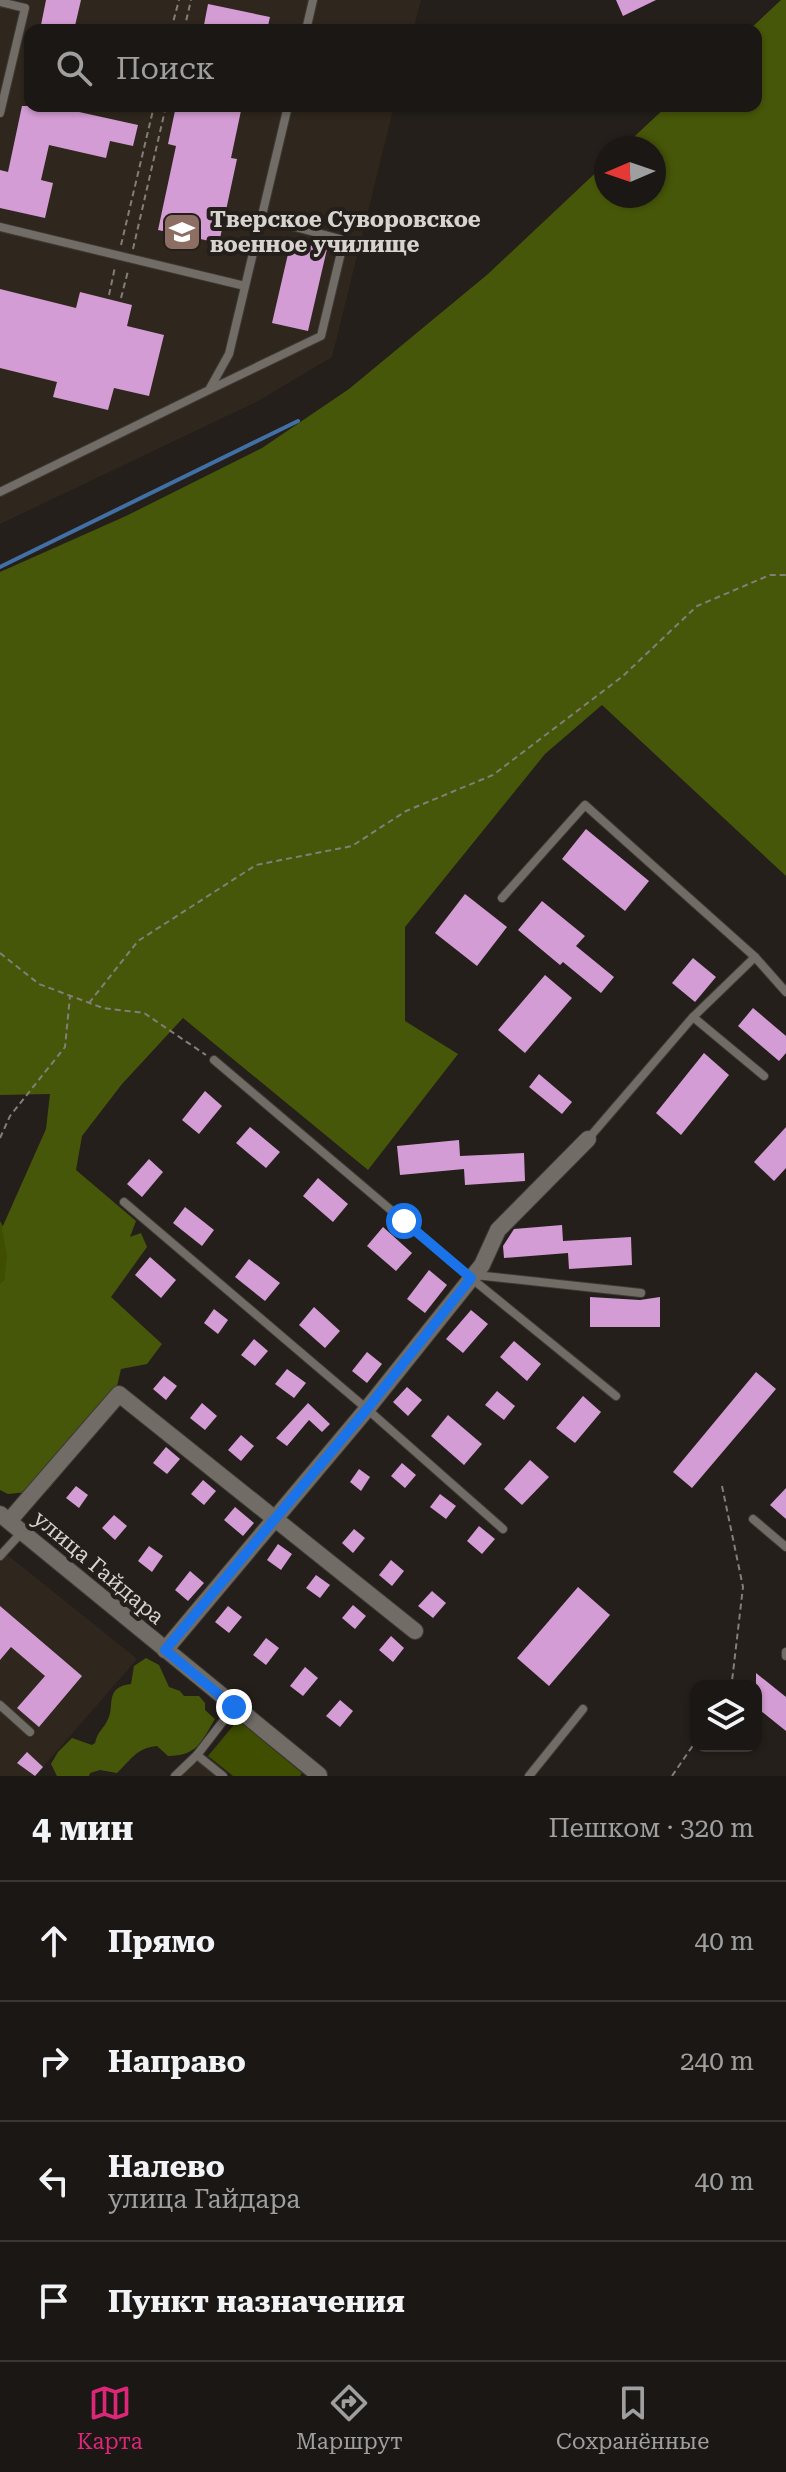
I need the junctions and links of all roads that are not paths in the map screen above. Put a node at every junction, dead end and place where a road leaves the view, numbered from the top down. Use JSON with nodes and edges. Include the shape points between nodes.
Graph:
{"nodes":[{"id":1,"x":313,"y":0,"type":"edge"},
{"id":2,"x":0,"y":2,"type":"edge"},
{"id":3,"x":307,"y":24,"type":"edge"},
{"id":4,"x":287,"y":112,"type":"edge"},
{"id":5,"x":0,"y":113,"type":"edge"},
{"id":6,"x":261,"y":218,"type":"junction"},
{"id":7,"x":0,"y":227,"type":"edge"},
{"id":8,"x":245,"y":286,"type":"junction"},
{"id":9,"x":209,"y":390,"type":"junction"},
{"id":10,"x":0,"y":492,"type":"edge"},
{"id":11,"x":502,"y":898,"type":"dead end"},
{"id":12,"x":755,"y":957,"type":"junction"},
{"id":13,"x":786,"y":992,"type":"edge"},
{"id":14,"x":693,"y":1017,"type":"junction"},
{"id":15,"x":214,"y":1060,"type":"road end"},
{"id":16,"x":764,"y":1076,"type":"dead end"},
{"id":17,"x":588,"y":1139,"type":"joint"},
{"id":18,"x":124,"y":1202,"type":"dead end"},
{"id":19,"x":473,"y":1277,"type":"junction"},
{"id":20,"x":641,"y":1293,"type":"dead end"},
{"id":21,"x":616,"y":1396,"type":"dead end"},
{"id":22,"x":367,"y":1409,"type":"junction"},
{"id":23,"x":275,"y":1519,"type":"junction"},
{"id":24,"x":753,"y":1519,"type":"dead end"},
{"id":25,"x":10,"y":1522,"type":"edge"},
{"id":26,"x":503,"y":1529,"type":"dead end"},
{"id":27,"x":786,"y":1547,"type":"edge"},
{"id":28,"x":0,"y":1556,"type":"edge"},
{"id":29,"x":415,"y":1631,"type":"dead end"},
{"id":30,"x":165,"y":1650,"type":"junction"},
{"id":31,"x":0,"y":1705,"type":"edge"},
{"id":32,"x":234,"y":1707,"type":"junction"},
{"id":33,"x":583,"y":1709,"type":"dead end"},
{"id":34,"x":30,"y":1732,"type":"dead end"},
{"id":35,"x":197,"y":1755,"type":"junction"},
{"id":36,"x":315,"y":1774,"type":"edge"},
{"id":37,"x":175,"y":1776,"type":"edge"},
{"id":38,"x":223,"y":1776,"type":"edge"},
{"id":39,"x":529,"y":1776,"type":"edge"}],
"edges":[{"from":1,"to":3,"type":"lane"},
{"from":2,"to":5,"type":"lane","via":[[25,8]]},
{"from":4,"to":6,"type":"lane"},
{"from":6,"to":8,"type":"lane"},
{"from":6,"to":9,"type":"lane","via":[[344,240],[321,336]]},
{"from":7,"to":8,"type":"lane"},
{"from":8,"to":9,"type":"lane","via":[[229,354]]},
{"from":9,"to":10,"type":"lane"},
{"from":11,"to":12,"type":"lane","via":[[585,805]]},
{"from":12,"to":13,"type":"lane"},
{"from":12,"to":14,"type":"lane"},
{"from":14,"to":16,"type":"lane"},
{"from":14,"to":17,"type":"lane"},
{"from":15,"to":19,"type":"lane"},
{"from":17,"to":19,"type":"street","via":[[498,1230]]},
{"from":18,"to":22,"type":"lane"},
{"from":19,"to":20,"type":"lane"},
{"from":19,"to":21,"type":"lane"},
{"from":19,"to":22,"type":"street"},
{"from":22,"to":23,"type":"street"},
{"from":22,"to":26,"type":"lane"},
{"from":23,"to":25,"type":"street","via":[[119,1394]]},
{"from":23,"to":29,"type":"street"},
{"from":23,"to":30,"type":"street"},
{"from":24,"to":27,"type":"lane"},
{"from":25,"to":28,"type":"lane"},
{"from":25,"to":30,"type":"street","name":"улица Гайдара"},
{"from":30,"to":32,"type":"street","name":"улица Гайдара"},
{"from":31,"to":34,"type":"lane"},
{"from":32,"to":35,"type":"lane"},
{"from":32,"to":36,"type":"street","name":"улица Гайдара"},
{"from":33,"to":39,"type":"lane"},
{"from":35,"to":37,"type":"lane"},
{"from":35,"to":38,"type":"lane"}]}
